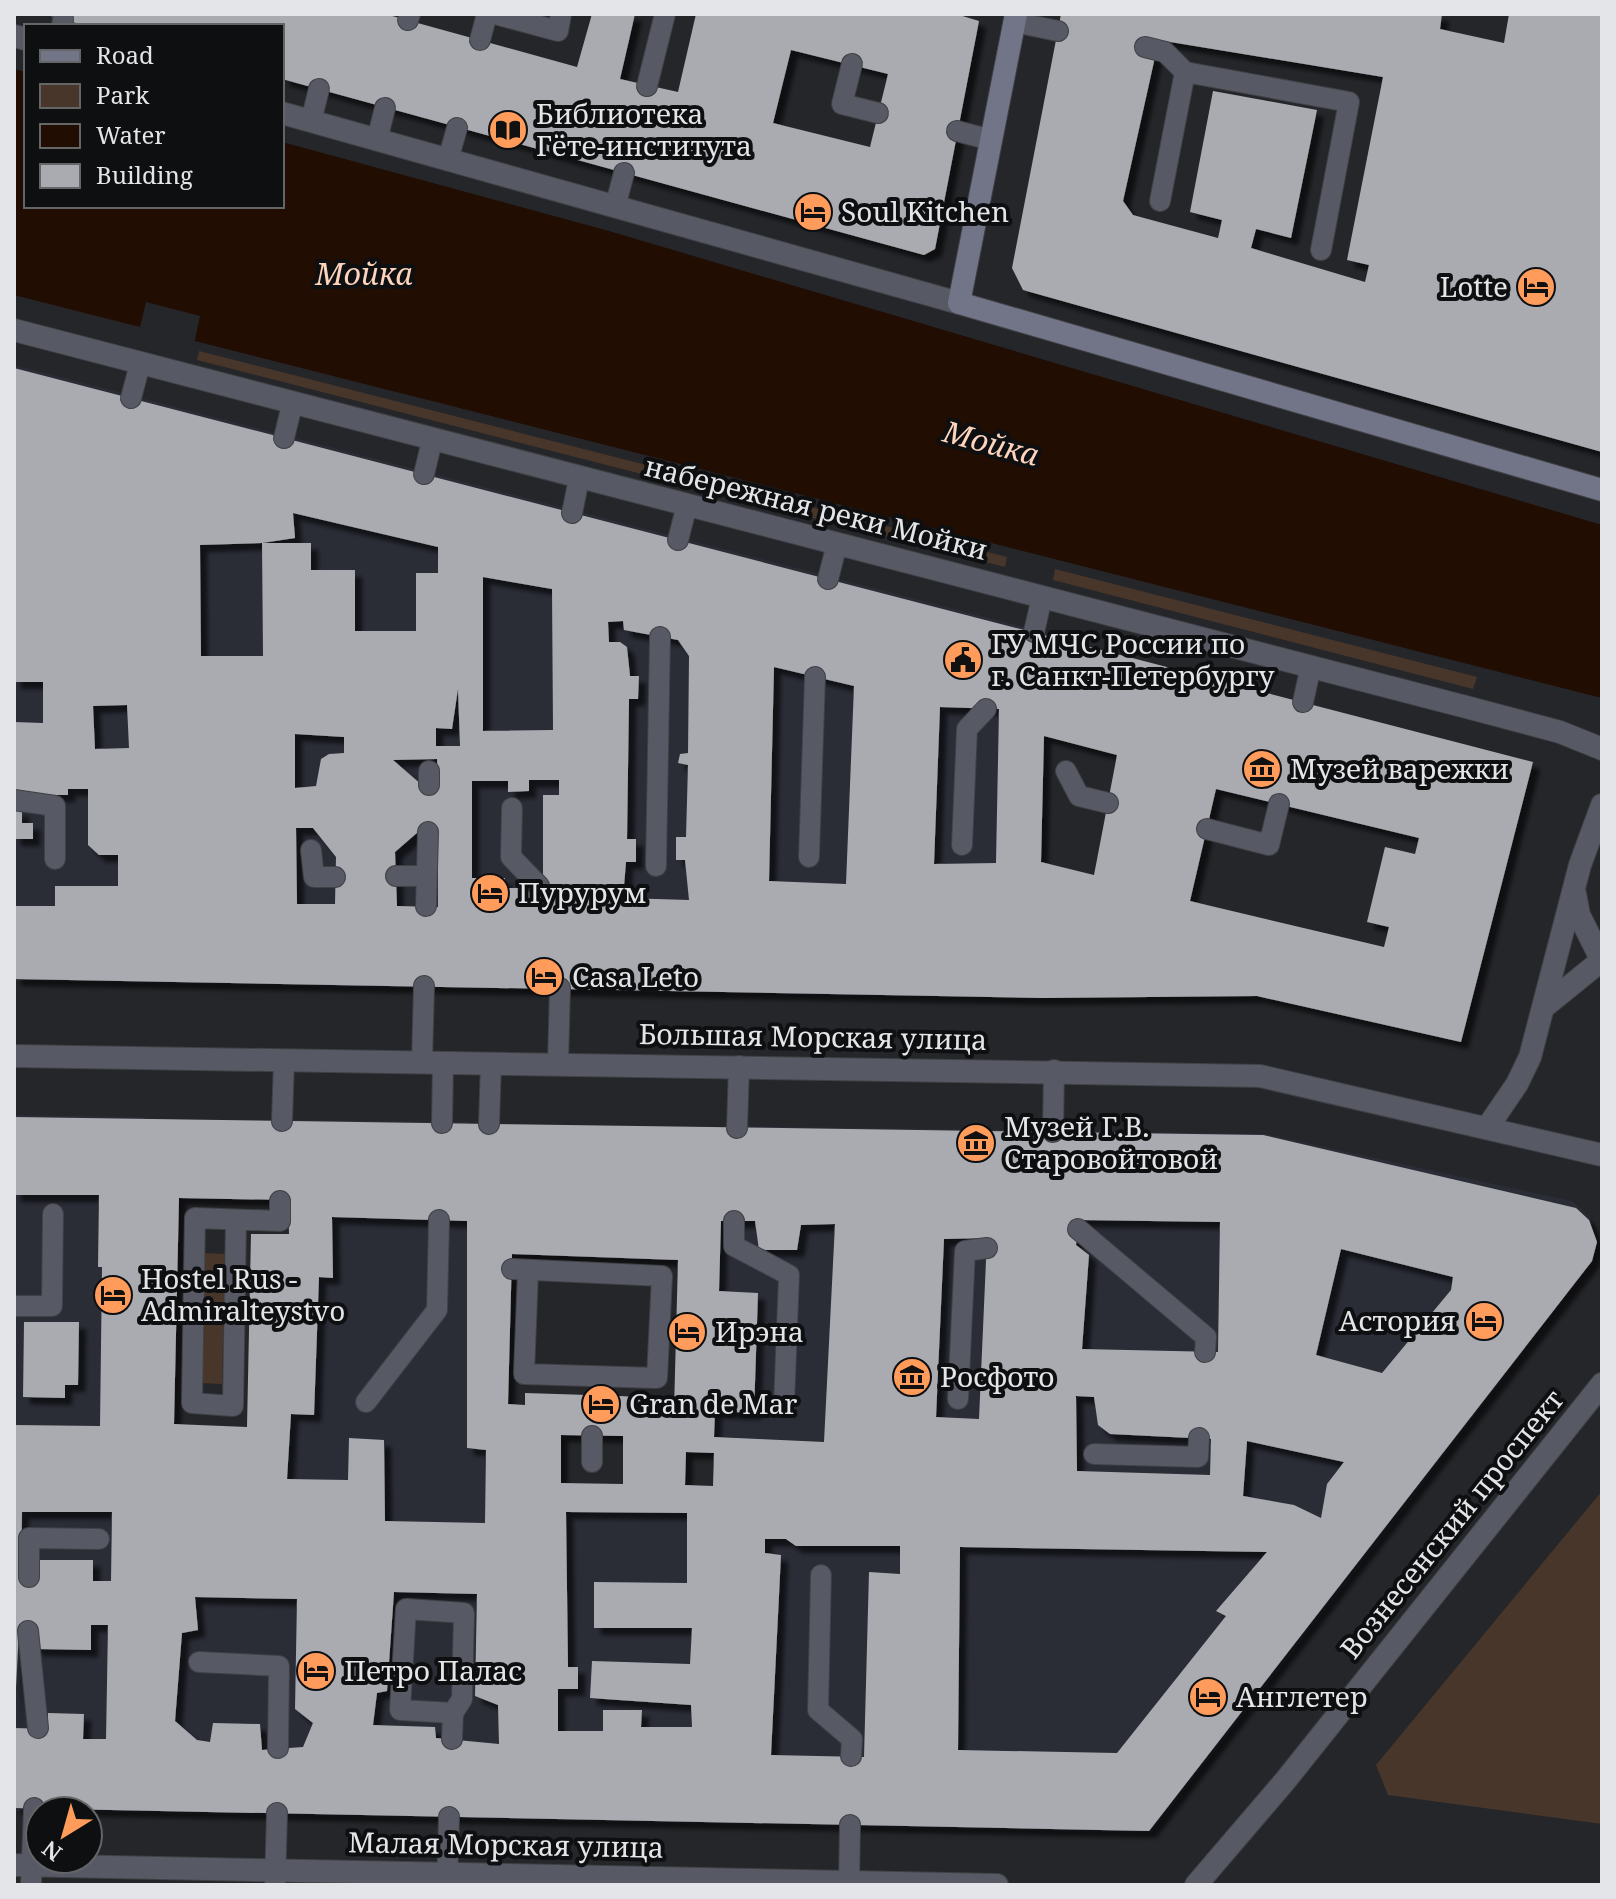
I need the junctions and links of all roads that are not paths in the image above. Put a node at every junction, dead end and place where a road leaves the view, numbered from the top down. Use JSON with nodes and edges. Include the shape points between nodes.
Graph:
{"nodes":[{"id":1,"x":487,"y":14,"type":"edge"},
{"id":2,"x":495,"y":14,"type":"edge"},
{"id":3,"x":561,"y":14,"type":"edge"},
{"id":4,"x":665,"y":14,"type":"edge"},
{"id":5,"x":1015,"y":18,"type":"edge"},
{"id":6,"x":1058,"y":31,"type":"dead end"},
{"id":7,"x":480,"y":40,"type":"dead end"},
{"id":8,"x":1145,"y":47,"type":"dead end"},
{"id":9,"x":852,"y":64,"type":"dead end"},
{"id":10,"x":1185,"y":72,"type":"junction"},
{"id":11,"x":647,"y":86,"type":"dead end"},
{"id":12,"x":319,"y":89,"type":"dead end"},
{"id":13,"x":385,"y":108,"type":"dead end"},
{"id":14,"x":878,"y":113,"type":"dead end"},
{"id":15,"x":284,"y":114,"type":"edge"},
{"id":16,"x":311,"y":121,"type":"junction"},
{"id":17,"x":457,"y":128,"type":"dead end"},
{"id":18,"x":957,"y":131,"type":"dead end"},
{"id":19,"x":377,"y":140,"type":"junction"},
{"id":20,"x":991,"y":140,"type":"junction"},
{"id":21,"x":448,"y":160,"type":"junction"},
{"id":22,"x":624,"y":173,"type":"dead end"},
{"id":23,"x":1160,"y":201,"type":"dead end"},
{"id":24,"x":615,"y":207,"type":"junction"},
{"id":25,"x":1321,"y":250,"type":"dead end"},
{"id":26,"x":959,"y":303,"type":"junction"},
{"id":27,"x":14,"y":330,"type":"edge"},
{"id":28,"x":140,"y":364,"type":"junction"},
{"id":29,"x":131,"y":398,"type":"dead end"},
{"id":30,"x":292,"y":405,"type":"junction"},
{"id":31,"x":284,"y":438,"type":"dead end"},
{"id":32,"x":432,"y":441,"type":"junction"},
{"id":33,"x":424,"y":474,"type":"dead end"},
{"id":34,"x":579,"y":479,"type":"junction"},
{"id":35,"x":1602,"y":490,"type":"edge"},
{"id":36,"x":687,"y":505,"type":"junction"},
{"id":37,"x":572,"y":513,"type":"dead end"},
{"id":38,"x":678,"y":540,"type":"dead end"},
{"id":39,"x":837,"y":544,"type":"junction"},
{"id":40,"x":828,"y":579,"type":"dead end"},
{"id":41,"x":1042,"y":597,"type":"junction"},
{"id":42,"x":1034,"y":632,"type":"dead end"},
{"id":43,"x":660,"y":637,"type":"dead end"},
{"id":44,"x":1311,"y":666,"type":"junction"},
{"id":45,"x":815,"y":677,"type":"dead end"},
{"id":46,"x":1303,"y":702,"type":"dead end"},
{"id":47,"x":986,"y":709,"type":"dead end"},
{"id":48,"x":1602,"y":749,"type":"edge"},
{"id":49,"x":1066,"y":771,"type":"dead end"},
{"id":50,"x":14,"y":800,"type":"edge"},
{"id":51,"x":1108,"y":803,"type":"dead end"},
{"id":52,"x":1279,"y":804,"type":"dead end"},
{"id":53,"x":1602,"y":805,"type":"edge"},
{"id":54,"x":512,"y":808,"type":"dead end"},
{"id":55,"x":1207,"y":829,"type":"dead end"},
{"id":56,"x":428,"y":832,"type":"dead end"},
{"id":57,"x":962,"y":845,"type":"dead end"},
{"id":58,"x":311,"y":850,"type":"dead end"},
{"id":59,"x":809,"y":857,"type":"dead end"},
{"id":60,"x":55,"y":859,"type":"dead end"},
{"id":61,"x":656,"y":866,"type":"dead end"},
{"id":62,"x":396,"y":876,"type":"dead end"},
{"id":63,"x":426,"y":876,"type":"junction"},
{"id":64,"x":335,"y":877,"type":"dead end"},
{"id":65,"x":539,"y":886,"type":"dead end"},
{"id":66,"x":1574,"y":889,"type":"junction"},
{"id":67,"x":426,"y":906,"type":"dead end"},
{"id":68,"x":1602,"y":960,"type":"edge"},
{"id":69,"x":424,"y":986,"type":"dead end"},
{"id":70,"x":560,"y":988,"type":"dead end"},
{"id":71,"x":1544,"y":1007,"type":"junction"},
{"id":72,"x":14,"y":1056,"type":"edge"},
{"id":73,"x":284,"y":1060,"type":"junction"},
{"id":74,"x":433,"y":1062,"type":"junction"},
{"id":75,"x":491,"y":1063,"type":"junction"},
{"id":76,"x":558,"y":1063,"type":"junction"},
{"id":77,"x":739,"y":1066,"type":"junction"},
{"id":78,"x":1054,"y":1070,"type":"junction"},
{"id":79,"x":282,"y":1121,"type":"dead end"},
{"id":80,"x":442,"y":1123,"type":"dead end"},
{"id":81,"x":489,"y":1124,"type":"dead end"},
{"id":82,"x":737,"y":1128,"type":"dead end"},
{"id":83,"x":1487,"y":1128,"type":"junction"},
{"id":84,"x":1053,"y":1132,"type":"dead end"},
{"id":85,"x":1602,"y":1155,"type":"edge"},
{"id":86,"x":280,"y":1201,"type":"dead end"},
{"id":87,"x":53,"y":1214,"type":"dead end"},
{"id":88,"x":236,"y":1220,"type":"junction"},
{"id":89,"x":439,"y":1220,"type":"dead end"},
{"id":90,"x":734,"y":1221,"type":"dead end"},
{"id":91,"x":1078,"y":1229,"type":"dead end"},
{"id":92,"x":987,"y":1248,"type":"dead end"},
{"id":93,"x":14,"y":1306,"type":"edge"},
{"id":94,"x":1205,"y":1352,"type":"dead end"},
{"id":95,"x":1602,"y":1384,"type":"edge"},
{"id":96,"x":592,"y":1386,"type":"joint"},
{"id":97,"x":958,"y":1399,"type":"dead end"},
{"id":98,"x":366,"y":1402,"type":"dead end"},
{"id":99,"x":784,"y":1405,"type":"dead end"},
{"id":100,"x":592,"y":1436,"type":"dead end"},
{"id":101,"x":1199,"y":1438,"type":"dead end"},
{"id":102,"x":1094,"y":1454,"type":"dead end"},
{"id":103,"x":592,"y":1462,"type":"dead end"},
{"id":104,"x":99,"y":1539,"type":"dead end"},
{"id":105,"x":821,"y":1575,"type":"dead end"},
{"id":106,"x":29,"y":1577,"type":"dead end"},
{"id":107,"x":28,"y":1631,"type":"dead end"},
{"id":108,"x":199,"y":1662,"type":"dead end"},
{"id":109,"x":453,"y":1713,"type":"junction"},
{"id":110,"x":38,"y":1728,"type":"dead end"},
{"id":111,"x":452,"y":1739,"type":"dead end"},
{"id":112,"x":278,"y":1748,"type":"dead end"},
{"id":113,"x":851,"y":1756,"type":"dead end"},
{"id":114,"x":277,"y":1813,"type":"dead end"},
{"id":115,"x":449,"y":1817,"type":"dead end"},
{"id":116,"x":850,"y":1825,"type":"dead end"},
{"id":117,"x":104,"y":1874,"type":"edge"},
{"id":118,"x":275,"y":1878,"type":"edge"},
{"id":119,"x":447,"y":1880,"type":"edge"},
{"id":120,"x":849,"y":1883,"type":"edge"},
{"id":121,"x":997,"y":1885,"type":"edge"},
{"id":122,"x":1196,"y":1885,"type":"edge"}],
"edges":[{"from":1,"to":7,"type":"lane"},
{"from":2,"to":3,"type":"lane","via":[[558,31]]},
{"from":4,"to":11,"type":"lane"},
{"from":5,"to":6,"type":"lane"},
{"from":5,"to":20,"type":"main road"},
{"from":8,"to":10,"type":"lane","via":[[1165,52]]},
{"from":9,"to":14,"type":"lane","via":[[842,104]]},
{"from":10,"to":23,"type":"lane"},
{"from":10,"to":25,"type":"lane","via":[[1349,102]]},
{"from":12,"to":16,"type":"lane"},
{"from":13,"to":19,"type":"lane"},
{"from":15,"to":16,"type":"street"},
{"from":16,"to":19,"type":"street"},
{"from":17,"to":21,"type":"lane"},
{"from":18,"to":20,"type":"lane"},
{"from":19,"to":21,"type":"street"},
{"from":20,"to":26,"type":"main road"},
{"from":21,"to":24,"type":"street"},
{"from":22,"to":24,"type":"lane"},
{"from":24,"to":26,"type":"street"},
{"from":26,"to":35,"type":"main road"},
{"from":27,"to":28,"type":"street","name":"набережная реки Мойки"},
{"from":28,"to":29,"type":"lane"},
{"from":28,"to":30,"type":"street","name":"набережная реки Мойки"},
{"from":30,"to":31,"type":"lane"},
{"from":30,"to":32,"type":"street","name":"набережная реки Мойки"},
{"from":32,"to":33,"type":"lane"},
{"from":32,"to":34,"type":"street","name":"набережная реки Мойки"},
{"from":34,"to":36,"type":"street","name":"набережная реки Мойки"},
{"from":34,"to":37,"type":"lane"},
{"from":36,"to":38,"type":"lane"},
{"from":36,"to":39,"type":"street","name":"набережная реки Мойки"},
{"from":39,"to":40,"type":"lane"},
{"from":39,"to":41,"type":"street","name":"набережная реки Мойки"},
{"from":41,"to":42,"type":"lane"},
{"from":41,"to":44,"type":"street","name":"набережная реки Мойки"},
{"from":43,"to":61,"type":"lane"},
{"from":44,"to":46,"type":"lane"},
{"from":44,"to":48,"type":"street","name":"набережная реки Мойки","via":[[1541,726]]},
{"from":45,"to":59,"type":"lane"},
{"from":47,"to":57,"type":"lane","via":[[967,729]]},
{"from":49,"to":51,"type":"lane","via":[[1079,796]]},
{"from":50,"to":60,"type":"lane","via":[[55,806]]},
{"from":52,"to":55,"type":"lane","via":[[1269,845]]},
{"from":53,"to":66,"type":"street"},
{"from":54,"to":65,"type":"lane","via":[[511,857]]},
{"from":56,"to":63,"type":"lane"},
{"from":58,"to":64,"type":"lane","via":[[314,877]]},
{"from":62,"to":63,"type":"lane"},
{"from":63,"to":67,"type":"lane"},
{"from":66,"to":68,"type":"street","via":[[1579,915]]},
{"from":66,"to":71,"type":"street"},
{"from":68,"to":71,"type":"street"},
{"from":69,"to":74,"type":"lane"},
{"from":70,"to":76,"type":"lane"},
{"from":71,"to":83,"type":"street","via":[[1530,1057]]},
{"from":72,"to":73,"type":"street","name":"Большая Морская улица"},
{"from":73,"to":74,"type":"street","name":"Большая Морская улица"},
{"from":73,"to":79,"type":"lane"},
{"from":74,"to":75,"type":"street","name":"Большая Морская улица"},
{"from":74,"to":80,"type":"lane"},
{"from":75,"to":76,"type":"street","name":"Большая Морская улица"},
{"from":75,"to":81,"type":"lane"},
{"from":76,"to":77,"type":"street","name":"Большая Морская улица"},
{"from":77,"to":78,"type":"street","name":"Большая Морская улица"},
{"from":77,"to":82,"type":"lane"},
{"from":78,"to":83,"type":"street","name":"Большая Морская улица","via":[[1260,1076]]},
{"from":78,"to":84,"type":"lane"},
{"from":83,"to":85,"type":"street","name":"Большая Морская улица"},
{"from":86,"to":88,"type":"lane","via":[[280,1221]]},
{"from":87,"to":93,"type":"lane","via":[[52,1306]]},
{"from":88,"to":88,"type":"lane","via":[[233,1406],[192,1403],[195,1218]]},
{"from":89,"to":98,"type":"lane","via":[[437,1310]]},
{"from":90,"to":99,"type":"lane","via":[[734,1246],[789,1275]]},
{"from":91,"to":94,"type":"lane","via":[[1206,1337]]},
{"from":92,"to":97,"type":"lane","via":[[965,1251]]},
{"from":95,"to":122,"type":"street","name":"Вознесенский проспект"},
{"from":96,"to":96,"type":"lane","via":[[524,1374],[520,1270],[662,1276],[657,1378]]},
{"from":100,"to":103,"type":"lane"},
{"from":101,"to":102,"type":"lane","via":[[1198,1457]]},
{"from":104,"to":106,"type":"lane","via":[[29,1538]]},
{"from":105,"to":113,"type":"lane","via":[[818,1710],[852,1739]]},
{"from":107,"to":110,"type":"lane"},
{"from":108,"to":112,"type":"lane","via":[[279,1666]]},
{"from":109,"to":109,"type":"lane","via":[[462,1699],[464,1613],[406,1609],[400,1710]]},
{"from":109,"to":111,"type":"lane"},
{"from":114,"to":118,"type":"lane"},
{"from":115,"to":119,"type":"lane"},
{"from":116,"to":120,"type":"lane"},
{"from":117,"to":118,"type":"street","name":"Малая Морская улица"},
{"from":118,"to":119,"type":"street","name":"Малая Морская улица"},
{"from":119,"to":120,"type":"street","name":"Малая Морская улица"},
{"from":120,"to":121,"type":"street","name":"Малая Морская улица"}]}
